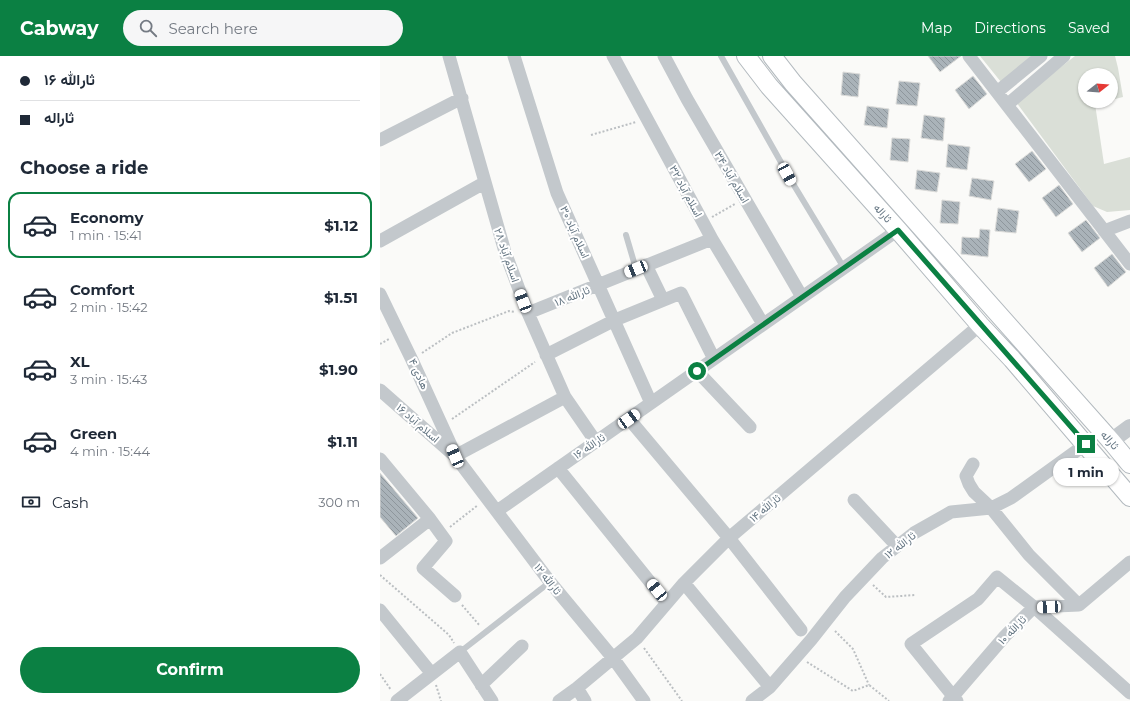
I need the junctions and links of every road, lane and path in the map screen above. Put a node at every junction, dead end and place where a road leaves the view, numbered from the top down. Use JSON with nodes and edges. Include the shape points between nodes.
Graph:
{"nodes":[{"id":1,"x":449,"y":56,"type":"edge"},
{"id":2,"x":514,"y":56,"type":"edge"},
{"id":3,"x":613,"y":56,"type":"edge"},
{"id":4,"x":664,"y":56,"type":"edge"},
{"id":5,"x":721,"y":56,"type":"edge"},
{"id":6,"x":746,"y":56,"type":"edge"},
{"id":7,"x":772,"y":56,"type":"edge"},
{"id":8,"x":969,"y":56,"type":"edge"},
{"id":9,"x":1041,"y":56,"type":"edge"},
{"id":10,"x":1064,"y":56,"type":"edge"},
{"id":11,"x":997,"y":92,"type":"junction"},
{"id":12,"x":462,"y":98,"type":"junction"},
{"id":13,"x":1007,"y":105,"type":"junction"},
{"id":14,"x":648,"y":120,"type":"junction"},
{"id":15,"x":591,"y":135,"type":"dead end"},
{"id":16,"x":841,"y":138,"type":"junction"},
{"id":17,"x":380,"y":140,"type":"edge"},
{"id":18,"x":826,"y":151,"type":"junction"},
{"id":19,"x":484,"y":183,"type":"junction"},
{"id":20,"x":745,"y":198,"type":"junction"},
{"id":21,"x":1130,"y":221,"type":"edge"},
{"id":22,"x":703,"y":222,"type":"junction"},
{"id":23,"x":898,"y":230,"type":"junction"},
{"id":24,"x":1104,"y":231,"type":"junction"},
{"id":25,"x":626,"y":235,"type":"dead end"},
{"id":26,"x":712,"y":239,"type":"junction"},
{"id":27,"x":380,"y":241,"type":"edge"},
{"id":28,"x":1130,"y":264,"type":"edge"},
{"id":29,"x":641,"y":267,"type":"junction"},
{"id":30,"x":844,"y":268,"type":"junction"},
{"id":31,"x":598,"y":285,"type":"junction"},
{"id":32,"x":380,"y":294,"type":"edge"},
{"id":33,"x":802,"y":297,"type":"junction"},
{"id":34,"x":663,"y":300,"type":"junction"},
{"id":35,"x":528,"y":313,"type":"junction"},
{"id":36,"x":614,"y":320,"type":"junction"},
{"id":37,"x":763,"y":324,"type":"junction"},
{"id":38,"x":980,"y":325,"type":"junction"},
{"id":39,"x":546,"y":354,"type":"junction"},
{"id":40,"x":714,"y":359,"type":"junction"},
{"id":41,"x":412,"y":360,"type":"junction"},
{"id":42,"x":697,"y":371,"type":"junction"},
{"id":43,"x":380,"y":390,"type":"edge"},
{"id":44,"x":565,"y":397,"type":"junction"},
{"id":45,"x":651,"y":403,"type":"junction"},
{"id":46,"x":629,"y":419,"type":"junction"},
{"id":47,"x":442,"y":426,"type":"junction"},
{"id":48,"x":750,"y":427,"type":"dead end"},
{"id":49,"x":1130,"y":427,"type":"edge"},
{"id":50,"x":1111,"y":441,"type":"junction"},
{"id":51,"x":596,"y":442,"type":"junction"},
{"id":52,"x":1086,"y":444,"type":"junction"},
{"id":53,"x":455,"y":456,"type":"junction"},
{"id":54,"x":380,"y":459,"type":"edge"},
{"id":55,"x":972,"y":464,"type":"dead end"},
{"id":56,"x":1130,"y":464,"type":"edge"},
{"id":57,"x":558,"y":468,"type":"junction"},
{"id":58,"x":1130,"y":497,"type":"edge"},
{"id":59,"x":487,"y":498,"type":"junction"},
{"id":60,"x":854,"y":500,"type":"dead end"},
{"id":61,"x":991,"y":508,"type":"junction"},
{"id":62,"x":497,"y":511,"type":"junction"},
{"id":63,"x":430,"y":519,"type":"junction"},
{"id":64,"x":441,"y":534,"type":"junction"},
{"id":65,"x":729,"y":538,"type":"junction"},
{"id":66,"x":897,"y":546,"type":"junction"},
{"id":67,"x":380,"y":558,"type":"edge"},
{"id":68,"x":1130,"y":562,"type":"edge"},
{"id":69,"x":380,"y":575,"type":"edge"},
{"id":70,"x":864,"y":576,"type":"junction"},
{"id":71,"x":550,"y":582,"type":"junction"},
{"id":72,"x":684,"y":584,"type":"junction"},
{"id":73,"x":915,"y":595,"type":"dead end"},
{"id":74,"x":455,"y":596,"type":"joint"},
{"id":75,"x":667,"y":603,"type":"junction"},
{"id":76,"x":1079,"y":605,"type":"junction"},
{"id":77,"x":1034,"y":607,"type":"junction"},
{"id":78,"x":380,"y":610,"type":"edge"},
{"id":79,"x":825,"y":622,"type":"junction"},
{"id":80,"x":801,"y":630,"type":"dead end"},
{"id":81,"x":486,"y":632,"type":"junction"},
{"id":82,"x":636,"y":638,"type":"junction"},
{"id":83,"x":522,"y":646,"type":"dead end"},
{"id":84,"x":460,"y":652,"type":"junction"},
{"id":85,"x":797,"y":656,"type":"junction"},
{"id":86,"x":613,"y":658,"type":"junction"},
{"id":87,"x":380,"y":674,"type":"edge"},
{"id":88,"x":432,"y":674,"type":"junction"},
{"id":89,"x":869,"y":684,"type":"junction"},
{"id":90,"x":481,"y":685,"type":"junction"},
{"id":91,"x":770,"y":687,"type":"junction"},
{"id":92,"x":577,"y":688,"type":"junction"},
{"id":93,"x":1130,"y":693,"type":"edge"},
{"id":94,"x":398,"y":700,"type":"edge"},
{"id":95,"x":954,"y":700,"type":"edge"},
{"id":96,"x":492,"y":701,"type":"edge"},
{"id":97,"x":560,"y":701,"type":"edge"},
{"id":98,"x":585,"y":701,"type":"edge"},
{"id":99,"x":644,"y":701,"type":"edge"},
{"id":100,"x":682,"y":701,"type":"edge"},
{"id":101,"x":752,"y":701,"type":"edge"},
{"id":102,"x":889,"y":701,"type":"edge"}],
"edges":[{"from":1,"to":12,"type":"street","name":"اسلام آباد ۲۸"},
{"from":2,"to":31,"type":"street","name":"اسلام آباد ۳۰","via":[[557,193]]},
{"from":3,"to":14,"type":"street","name":"اسلام آباد ۳۲"},
{"from":4,"to":20,"type":"street","name":"اسلام آباد ۳۴"},
{"from":5,"to":30,"type":"lane"},
{"from":6,"to":18,"type":"main road","name":"ثاراله"},
{"from":7,"to":16,"type":"main road","name":"ثاراله"},
{"from":8,"to":11,"type":"street"},
{"from":9,"to":11,"type":"street"},
{"from":10,"to":13,"type":"street"},
{"from":11,"to":13,"type":"street"},
{"from":12,"to":17,"type":"street"},
{"from":12,"to":19,"type":"street","name":"اسلام آباد ۲۸"},
{"from":13,"to":24,"type":"street"},
{"from":14,"to":15,"type":"path"},
{"from":14,"to":22,"type":"street","name":"اسلام آباد ۳۲"},
{"from":16,"to":18,"type":"main road"},
{"from":16,"to":50,"type":"main road","name":"ثاراله"},
{"from":18,"to":23,"type":"main road","name":"ثاراله"},
{"from":19,"to":27,"type":"street"},
{"from":19,"to":35,"type":"street","name":"اسلام آباد ۲۸","via":[[505,252]]},
{"from":20,"to":22,"type":"path"},
{"from":20,"to":33,"type":"street","name":"اسلام آباد ۳۴"},
{"from":21,"to":24,"type":"street"},
{"from":22,"to":26,"type":"street","name":"اسلام آباد ۳۲"},
{"from":23,"to":30,"type":"street","name":"ثارالله ۱۶"},
{"from":23,"to":38,"type":"main road","name":"ثاراله"},
{"from":24,"to":28,"type":"street"},
{"from":25,"to":29,"type":"lane"},
{"from":26,"to":29,"type":"street","name":"ثارالله ۱۸"},
{"from":26,"to":37,"type":"street","name":"اسلام آباد ۳۲"},
{"from":29,"to":31,"type":"street","name":"ثارالله ۱۸"},
{"from":29,"to":34,"type":"street"},
{"from":30,"to":33,"type":"street","name":"ثارالله ۱۶"},
{"from":31,"to":35,"type":"street","name":"ثارالله ۱۸"},
{"from":31,"to":36,"type":"street","name":"اسلام آباد ۳۰"},
{"from":32,"to":41,"type":"street","name":"هادی ۴"},
{"from":33,"to":37,"type":"street","name":"ثارالله ۱۶"},
{"from":34,"to":36,"type":"street"},
{"from":34,"to":40,"type":"street","via":[[681,293]]},
{"from":35,"to":39,"type":"street","name":"اسلام آباد ۲۸"},
{"from":35,"to":41,"type":"path","via":[[509,311],[459,330]]},
{"from":36,"to":39,"type":"street"},
{"from":36,"to":45,"type":"street","name":"اسلام آباد ۳۰"},
{"from":37,"to":40,"type":"street","name":"ثارالله ۱۶"},
{"from":38,"to":52,"type":"main road","name":"ثاراله"},
{"from":38,"to":65,"type":"street","name":"ثارالله ۱۴"},
{"from":39,"to":44,"type":"street","name":"اسلام آباد ۲۸"},
{"from":39,"to":47,"type":"path"},
{"from":40,"to":42,"type":"street","name":"ثارالله ۱۶"},
{"from":41,"to":47,"type":"street","name":"هادی ۴"},
{"from":42,"to":45,"type":"street","name":"ثارالله ۱۶"},
{"from":42,"to":48,"type":"street"},
{"from":43,"to":53,"type":"street","name":"اسلام آباد ۱۶"},
{"from":44,"to":51,"type":"street","name":"اسلام آباد ۲۸"},
{"from":44,"to":53,"type":"street"},
{"from":45,"to":46,"type":"street","name":"ثارالله ۱۶"},
{"from":46,"to":51,"type":"street","name":"ثارالله ۱۶"},
{"from":46,"to":65,"type":"street"},
{"from":47,"to":53,"type":"street","name":"هادی ۴"},
{"from":49,"to":50,"type":"street"},
{"from":50,"to":56,"type":"main road","name":"ثاراله"},
{"from":51,"to":57,"type":"street","name":"ثارالله ۱۶"},
{"from":52,"to":58,"type":"main road","name":"ثاراله"},
{"from":52,"to":61,"type":"street","name":"ثارالله ۱۲","via":[[1011,498]]},
{"from":53,"to":59,"type":"street","name":"ثارالله ۱۲"},
{"from":54,"to":63,"type":"street"},
{"from":55,"to":61,"type":"street","via":[[966,476],[969,484]]},
{"from":57,"to":62,"type":"street","name":"ثارالله ۱۶"},
{"from":57,"to":75,"type":"street"},
{"from":59,"to":62,"type":"street","name":"ثارالله ۱۲"},
{"from":59,"to":64,"type":"path"},
{"from":60,"to":66,"type":"street"},
{"from":61,"to":66,"type":"street","name":"ثارالله ۱۲","via":[[951,512]]},
{"from":61,"to":76,"type":"street","via":[[1029,555]]},
{"from":62,"to":71,"type":"street","name":"ثارالله ۱۲"},
{"from":63,"to":64,"type":"street"},
{"from":63,"to":67,"type":"street"},
{"from":64,"to":74,"type":"street","via":[[446,541],[423,568]]},
{"from":65,"to":72,"type":"street","name":"ثارالله ۱۴"},
{"from":65,"to":80,"type":"street"},
{"from":66,"to":70,"type":"street","name":"ثارالله ۱۲"},
{"from":68,"to":76,"type":"street"},
{"from":69,"to":84,"type":"path","via":[[449,635]]},
{"from":70,"to":73,"type":"path","via":[[886,597]]},
{"from":70,"to":79,"type":"street","name":"ثارالله ۱۲"},
{"from":71,"to":81,"type":"lane"},
{"from":71,"to":86,"type":"street","name":"ثارالله ۱۲"},
{"from":72,"to":75,"type":"street","name":"ثارالله ۱۴"},
{"from":72,"to":91,"type":"street"},
{"from":74,"to":81,"type":"path"},
{"from":75,"to":82,"type":"street","name":"ثارالله ۱۴"},
{"from":76,"to":77,"type":"street","name":"ثارالله ۱۰"},
{"from":77,"to":93,"type":"street"},
{"from":77,"to":95,"type":"street","name":"ثارالله ۱۰","via":[[1004,636]]},
{"from":77,"to":95,"type":"street","via":[[997,577],[978,599],[911,644]]},
{"from":78,"to":88,"type":"street"},
{"from":79,"to":85,"type":"street","name":"ثارالله ۱۲"},
{"from":79,"to":89,"type":"path","via":[[853,649]]},
{"from":81,"to":84,"type":"lane"},
{"from":82,"to":86,"type":"street","name":"ثارالله ۱۴"},
{"from":82,"to":100,"type":"path"},
{"from":83,"to":90,"type":"street"},
{"from":84,"to":88,"type":"street"},
{"from":84,"to":90,"type":"street"},
{"from":85,"to":89,"type":"path","via":[[852,691]]},
{"from":85,"to":91,"type":"street","name":"ثارالله ۱۲"},
{"from":86,"to":92,"type":"street","name":"ثارالله ۱۴"},
{"from":86,"to":99,"type":"street","name":"ثارالله ۱۲"},
{"from":87,"to":94,"type":"path"},
{"from":88,"to":94,"type":"street"},
{"from":89,"to":102,"type":"path"},
{"from":90,"to":96,"type":"street"},
{"from":91,"to":101,"type":"street","name":"ثارالله ۱۲"},
{"from":92,"to":97,"type":"street","name":"ثارالله ۱۴"},
{"from":92,"to":98,"type":"street"}]}
